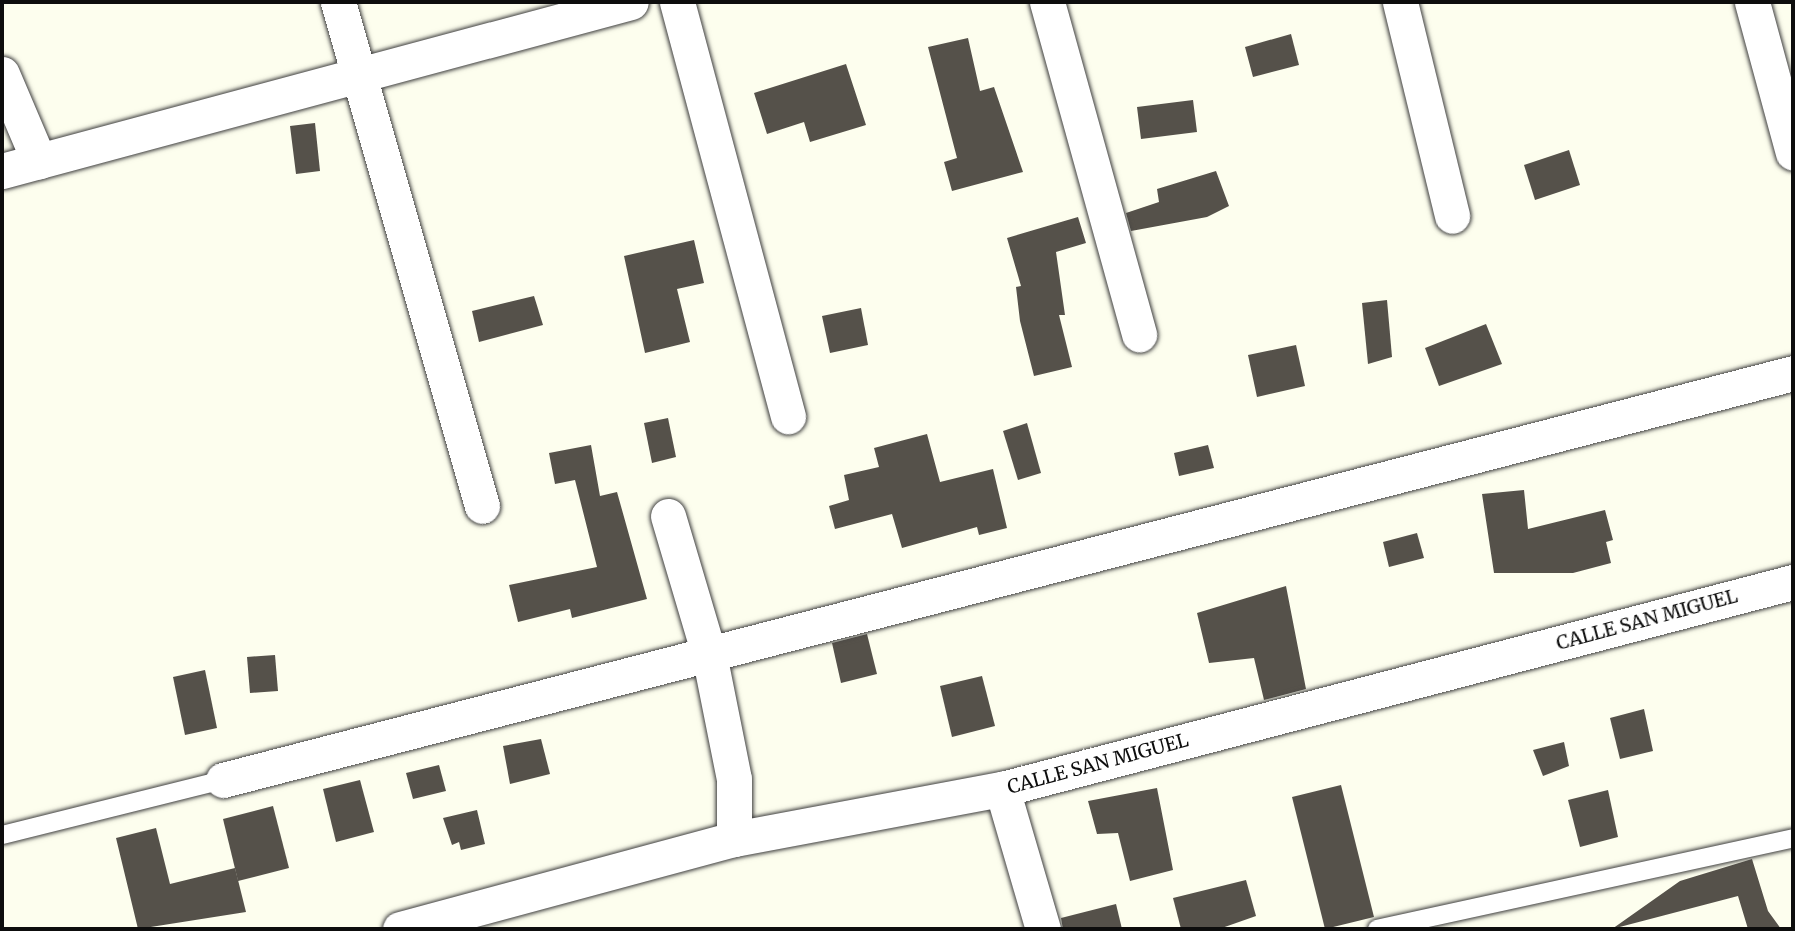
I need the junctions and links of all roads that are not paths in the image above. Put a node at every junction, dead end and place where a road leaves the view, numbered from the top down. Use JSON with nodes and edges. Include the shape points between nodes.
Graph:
{"nodes":[{"id":1,"x":338,"y":2,"type":"edge"},
{"id":2,"x":631,"y":2,"type":"edge"},
{"id":3,"x":677,"y":2,"type":"edge"},
{"id":4,"x":1047,"y":2,"type":"edge"},
{"id":5,"x":1400,"y":2,"type":"edge"},
{"id":6,"x":1752,"y":2,"type":"edge"},
{"id":7,"x":2,"y":74,"type":"edge"},
{"id":8,"x":357,"y":76,"type":"junction"},
{"id":9,"x":1793,"y":153,"type":"edge"},
{"id":10,"x":39,"y":161,"type":"junction"},
{"id":11,"x":2,"y":171,"type":"edge"},
{"id":12,"x":1452,"y":216,"type":"dead end"},
{"id":13,"x":1139,"y":334,"type":"dead end"},
{"id":14,"x":1793,"y":373,"type":"edge"},
{"id":15,"x":788,"y":416,"type":"dead end"},
{"id":16,"x":482,"y":506,"type":"dead end"},
{"id":17,"x":668,"y":516,"type":"dead end"},
{"id":18,"x":1793,"y":582,"type":"edge"},
{"id":19,"x":709,"y":654,"type":"junction"},
{"id":20,"x":223,"y":780,"type":"joint"},
{"id":21,"x":1002,"y":789,"type":"junction"},
{"id":22,"x":2,"y":835,"type":"edge"},
{"id":23,"x":1793,"y":838,"type":"edge"},
{"id":24,"x":734,"y":839,"type":"junction"},
{"id":25,"x":400,"y":929,"type":"edge"},
{"id":26,"x":1043,"y":929,"type":"edge"},
{"id":27,"x":1377,"y":929,"type":"edge"}],
"edges":[{"from":1,"to":8,"type":"street"},
{"from":2,"to":8,"type":"street"},
{"from":3,"to":15,"type":"street"},
{"from":4,"to":13,"type":"street"},
{"from":5,"to":12,"type":"street"},
{"from":6,"to":9,"type":"street"},
{"from":7,"to":10,"type":"street"},
{"from":8,"to":10,"type":"street"},
{"from":8,"to":16,"type":"street"},
{"from":10,"to":11,"type":"street"},
{"from":14,"to":19,"type":"street"},
{"from":17,"to":19,"type":"street"},
{"from":18,"to":21,"type":"street","name":"CALLE SAN MIGUEL"},
{"from":19,"to":20,"type":"street"},
{"from":19,"to":24,"type":"street","via":[[734,779]]},
{"from":20,"to":22,"type":"lane"},
{"from":21,"to":24,"type":"street","name":"CALLE SAN MIGUEL"},
{"from":21,"to":26,"type":"street"},
{"from":23,"to":27,"type":"lane"},
{"from":24,"to":25,"type":"street","name":"CALLE SAN MIGUEL"}]}
